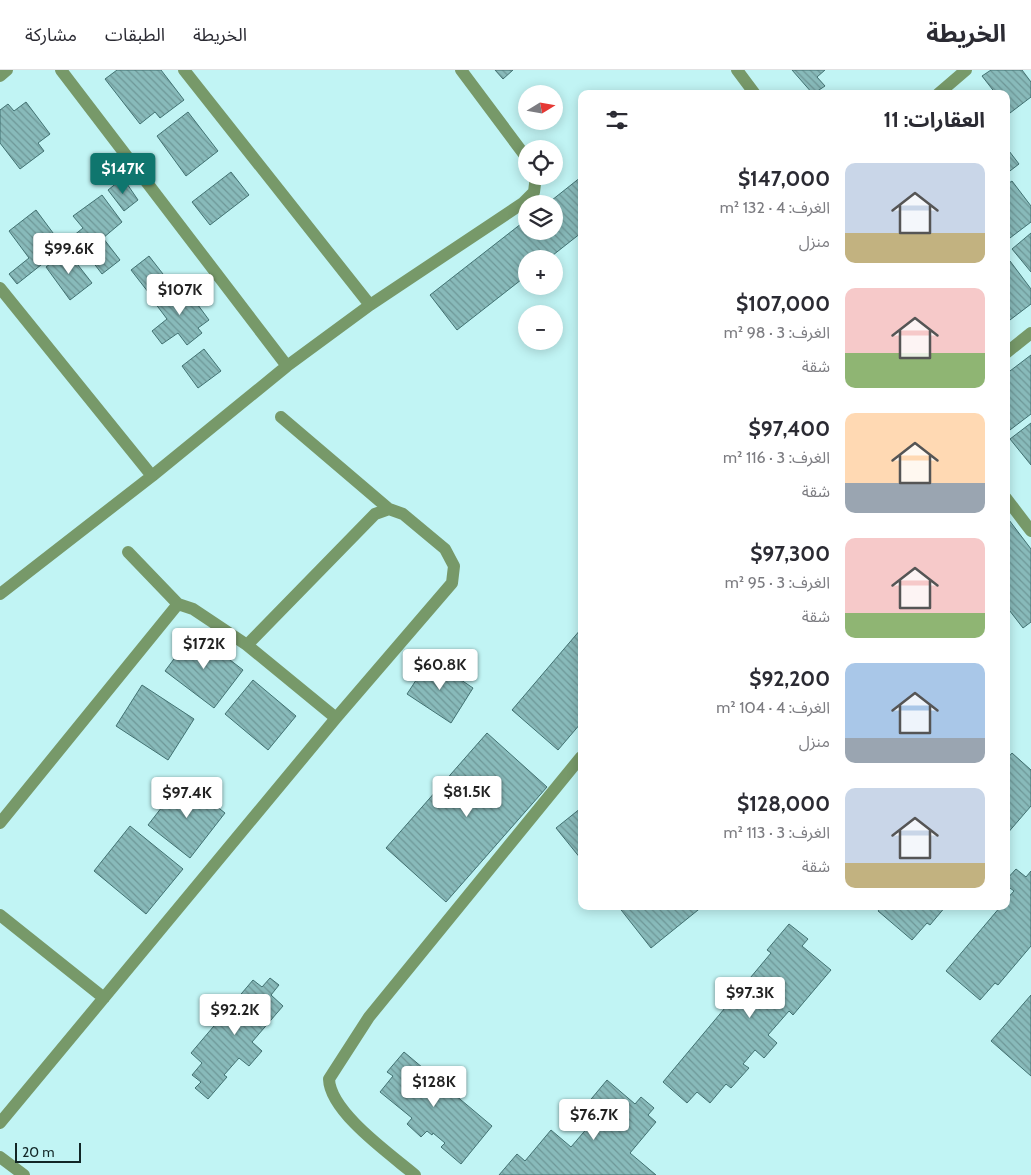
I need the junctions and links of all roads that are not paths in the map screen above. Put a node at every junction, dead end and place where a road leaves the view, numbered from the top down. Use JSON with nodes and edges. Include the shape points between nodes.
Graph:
{"nodes":[{"id":1,"x":7,"y":70,"type":"edge"},
{"id":2,"x":61,"y":70,"type":"edge"},
{"id":3,"x":184,"y":70,"type":"edge"},
{"id":4,"x":461,"y":70,"type":"edge"},
{"id":5,"x":737,"y":70,"type":"edge"},
{"id":6,"x":963,"y":71,"type":"edge"},
{"id":7,"x":0,"y":76,"type":"edge"},
{"id":8,"x":752,"y":90,"type":"edge"},
{"id":9,"x":942,"y":90,"type":"edge"},
{"id":10,"x":518,"y":146,"type":"edge"},
{"id":11,"x":535,"y":185,"type":"edge"},
{"id":12,"x":0,"y":288,"type":"edge"},
{"id":13,"x":370,"y":306,"type":"junction"},
{"id":14,"x":1031,"y":333,"type":"edge"},
{"id":15,"x":1010,"y":350,"type":"edge"},
{"id":16,"x":287,"y":366,"type":"junction"},
{"id":17,"x":281,"y":417,"type":"dead end"},
{"id":18,"x":152,"y":476,"type":"junction"},
{"id":19,"x":1010,"y":503,"type":"edge"},
{"id":20,"x":389,"y":509,"type":"junction"},
{"id":21,"x":1031,"y":532,"type":"edge"},
{"id":22,"x":128,"y":552,"type":"dead end"},
{"id":23,"x":0,"y":594,"type":"edge"},
{"id":24,"x":178,"y":604,"type":"junction"},
{"id":25,"x":247,"y":645,"type":"junction"},
{"id":26,"x":336,"y":718,"type":"junction"},
{"id":27,"x":578,"y":761,"type":"edge"},
{"id":28,"x":0,"y":823,"type":"edge"},
{"id":29,"x":0,"y":915,"type":"edge"},
{"id":30,"x":104,"y":998,"type":"junction"},
{"id":31,"x":0,"y":1123,"type":"edge"},
{"id":32,"x":0,"y":1157,"type":"edge"},
{"id":33,"x":24,"y":1175,"type":"edge"},
{"id":34,"x":415,"y":1175,"type":"edge"}],
"edges":[{"from":1,"to":7,"type":"street"},
{"from":2,"to":16,"type":"street"},
{"from":3,"to":13,"type":"street"},
{"from":4,"to":10,"type":"street"},
{"from":5,"to":8,"type":"street"},
{"from":6,"to":9,"type":"street"},
{"from":11,"to":13,"type":"street","via":[[534,192],[523,203]]},
{"from":12,"to":18,"type":"street"},
{"from":13,"to":16,"type":"street"},
{"from":14,"to":15,"type":"street"},
{"from":16,"to":18,"type":"street"},
{"from":17,"to":20,"type":"street"},
{"from":18,"to":23,"type":"street"},
{"from":19,"to":21,"type":"street"},
{"from":20,"to":25,"type":"street","via":[[375,514]]},
{"from":20,"to":26,"type":"street","via":[[403,514],[445,549],[454,566],[452,583]]},
{"from":22,"to":24,"type":"street"},
{"from":24,"to":25,"type":"street","via":[[193,610]]},
{"from":24,"to":28,"type":"street"},
{"from":25,"to":26,"type":"street"},
{"from":26,"to":30,"type":"street"},
{"from":27,"to":34,"type":"street","via":[[369,1017],[329,1079],[332,1096],[350,1118]]},
{"from":29,"to":30,"type":"street"},
{"from":30,"to":31,"type":"street"},
{"from":32,"to":33,"type":"street"}]}
